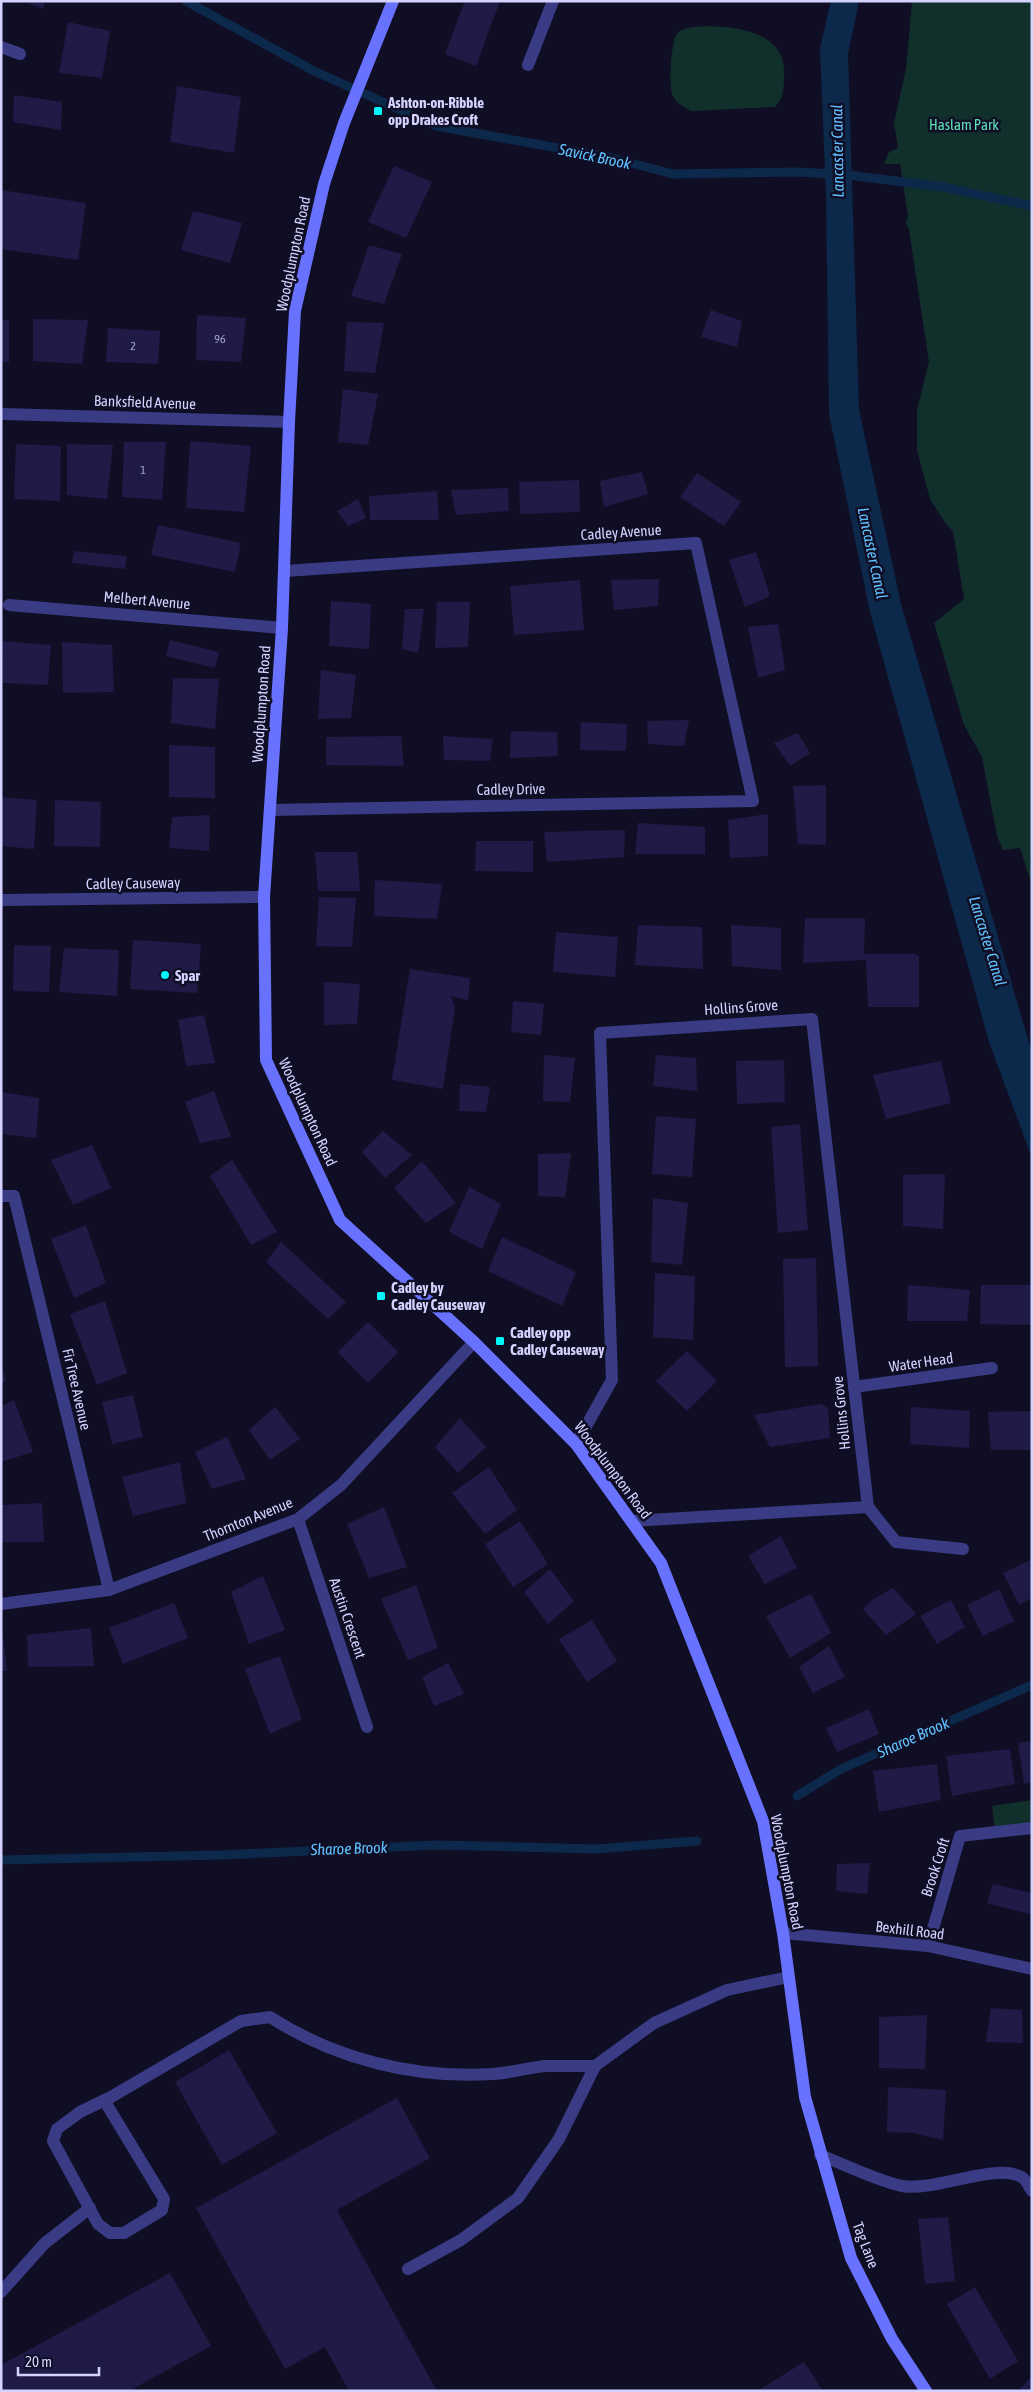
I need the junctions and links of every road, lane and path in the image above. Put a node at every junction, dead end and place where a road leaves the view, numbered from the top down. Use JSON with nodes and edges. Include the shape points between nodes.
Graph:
{"nodes":[{"id":1,"x":393,"y":1,"type":"edge"},
{"id":2,"x":552,"y":1,"type":"edge"},
{"id":3,"x":1,"y":47,"type":"edge"},
{"id":4,"x":20,"y":54,"type":"dead end"},
{"id":5,"x":528,"y":65,"type":"dead end"},
{"id":6,"x":1,"y":414,"type":"edge"},
{"id":7,"x":289,"y":422,"type":"junction"},
{"id":8,"x":285,"y":571,"type":"junction"},
{"id":9,"x":10,"y":605,"type":"dead end"},
{"id":10,"x":282,"y":628,"type":"junction"},
{"id":11,"x":752,"y":801,"type":"joint"},
{"id":12,"x":270,"y":810,"type":"junction"},
{"id":13,"x":264,"y":897,"type":"junction"},
{"id":14,"x":1,"y":900,"type":"edge"},
{"id":15,"x":8,"y":1196,"type":"edge"},
{"id":16,"x":474,"y":1342,"type":"junction"},
{"id":17,"x":992,"y":1368,"type":"dead end"},
{"id":18,"x":854,"y":1387,"type":"junction"},
{"id":19,"x":576,"y":1444,"type":"junction"},
{"id":20,"x":868,"y":1507,"type":"junction"},
{"id":21,"x":298,"y":1519,"type":"junction"},
{"id":22,"x":632,"y":1521,"type":"junction"},
{"id":23,"x":963,"y":1549,"type":"dead end"},
{"id":24,"x":109,"y":1590,"type":"junction"},
{"id":25,"x":1,"y":1604,"type":"edge"},
{"id":26,"x":367,"y":1727,"type":"dead end"},
{"id":27,"x":1032,"y":1828,"type":"edge"},
{"id":28,"x":783,"y":1933,"type":"junction"},
{"id":29,"x":928,"y":1946,"type":"junction"},
{"id":30,"x":1032,"y":1970,"type":"edge"},
{"id":31,"x":789,"y":1977,"type":"junction"},
{"id":32,"x":595,"y":2066,"type":"junction"},
{"id":33,"x":805,"y":2097,"type":"joint"},
{"id":34,"x":104,"y":2100,"type":"junction"},
{"id":35,"x":820,"y":2155,"type":"junction"},
{"id":36,"x":1032,"y":2191,"type":"edge"},
{"id":37,"x":90,"y":2208,"type":"junction"},
{"id":38,"x":408,"y":2269,"type":"dead end"},
{"id":39,"x":1,"y":2292,"type":"edge"},
{"id":40,"x":926,"y":2391,"type":"edge"}],
"edges":[{"from":1,"to":7,"type":"main road","name":"Woodplumpton Road","via":[[344,123],[324,184],[295,311]]},
{"from":2,"to":5,"type":"street"},
{"from":3,"to":4,"type":"street"},
{"from":6,"to":7,"type":"street","name":"Banksfield Avenue"},
{"from":7,"to":8,"type":"main road","name":"Woodplumpton Road"},
{"from":8,"to":10,"type":"main road","name":"Woodplumpton Road"},
{"from":8,"to":11,"type":"street","name":"Cadley Avenue","via":[[696,544]]},
{"from":9,"to":10,"type":"street","name":"Melbert Avenue"},
{"from":10,"to":12,"type":"main road","name":"Woodplumpton Road"},
{"from":11,"to":12,"type":"street","name":"Cadley Drive"},
{"from":12,"to":13,"type":"main road","name":"Woodplumpton Road"},
{"from":13,"to":14,"type":"street","name":"Cadley Causeway"},
{"from":13,"to":16,"type":"main road","name":"Woodplumpton Road","via":[[266,1060],[340,1220]]},
{"from":15,"to":24,"type":"street","name":"Fir Tree Avenue"},
{"from":16,"to":19,"type":"main road","name":"Woodplumpton Road"},
{"from":16,"to":21,"type":"street","name":"Thornton Avenue","via":[[340,1485]]},
{"from":17,"to":18,"type":"street","name":"Water Head"},
{"from":18,"to":19,"type":"street","name":"Hollins Grove","via":[[812,1019],[600,1033],[612,1380]]},
{"from":18,"to":20,"type":"street","name":"Hollins Grove"},
{"from":19,"to":22,"type":"main road","name":"Woodplumpton Road"},
{"from":20,"to":22,"type":"street"},
{"from":20,"to":23,"type":"street","via":[[896,1542]]},
{"from":21,"to":24,"type":"street","name":"Thornton Avenue"},
{"from":21,"to":26,"type":"street","name":"Austin Crescent"},
{"from":22,"to":28,"type":"main road","name":"Woodplumpton Road","via":[[662,1563],[763,1821]]},
{"from":24,"to":25,"type":"street","name":"Thornton Avenue"},
{"from":27,"to":29,"type":"street","name":"Brook Croft","via":[[960,1836]]},
{"from":28,"to":29,"type":"street","name":"Bexhill Road"},
{"from":28,"to":31,"type":"main road","name":"Woodplumpton Road"},
{"from":29,"to":30,"type":"street","name":"Bexhill Road"},
{"from":31,"to":32,"type":"street","via":[[727,1990],[662,2020]]},
{"from":31,"to":33,"type":"main road","name":"Woodplumpton Road"},
{"from":32,"to":34,"type":"street","via":[[544,2066],[492,2074],[439,2073],[382,2065],[327,2047],[270,2017],[241,2021]]},
{"from":32,"to":38,"type":"street","via":[[559,2139],[518,2198],[461,2240]]},
{"from":33,"to":35,"type":"main road","name":"Tag Lane"},
{"from":34,"to":37,"type":"street","via":[[57,2128],[53,2142]]},
{"from":34,"to":37,"type":"street","via":[[164,2199],[162,2210],[124,2232],[110,2233],[98,2224]]},
{"from":35,"to":36,"type":"street","via":[[902,2186],[926,2187],[980,2175],[1010,2173],[1024,2179]]},
{"from":35,"to":40,"type":"main road","name":"Tag Lane","via":[[851,2258],[892,2339]]},
{"from":37,"to":39,"type":"street","via":[[45,2243]]}]}
